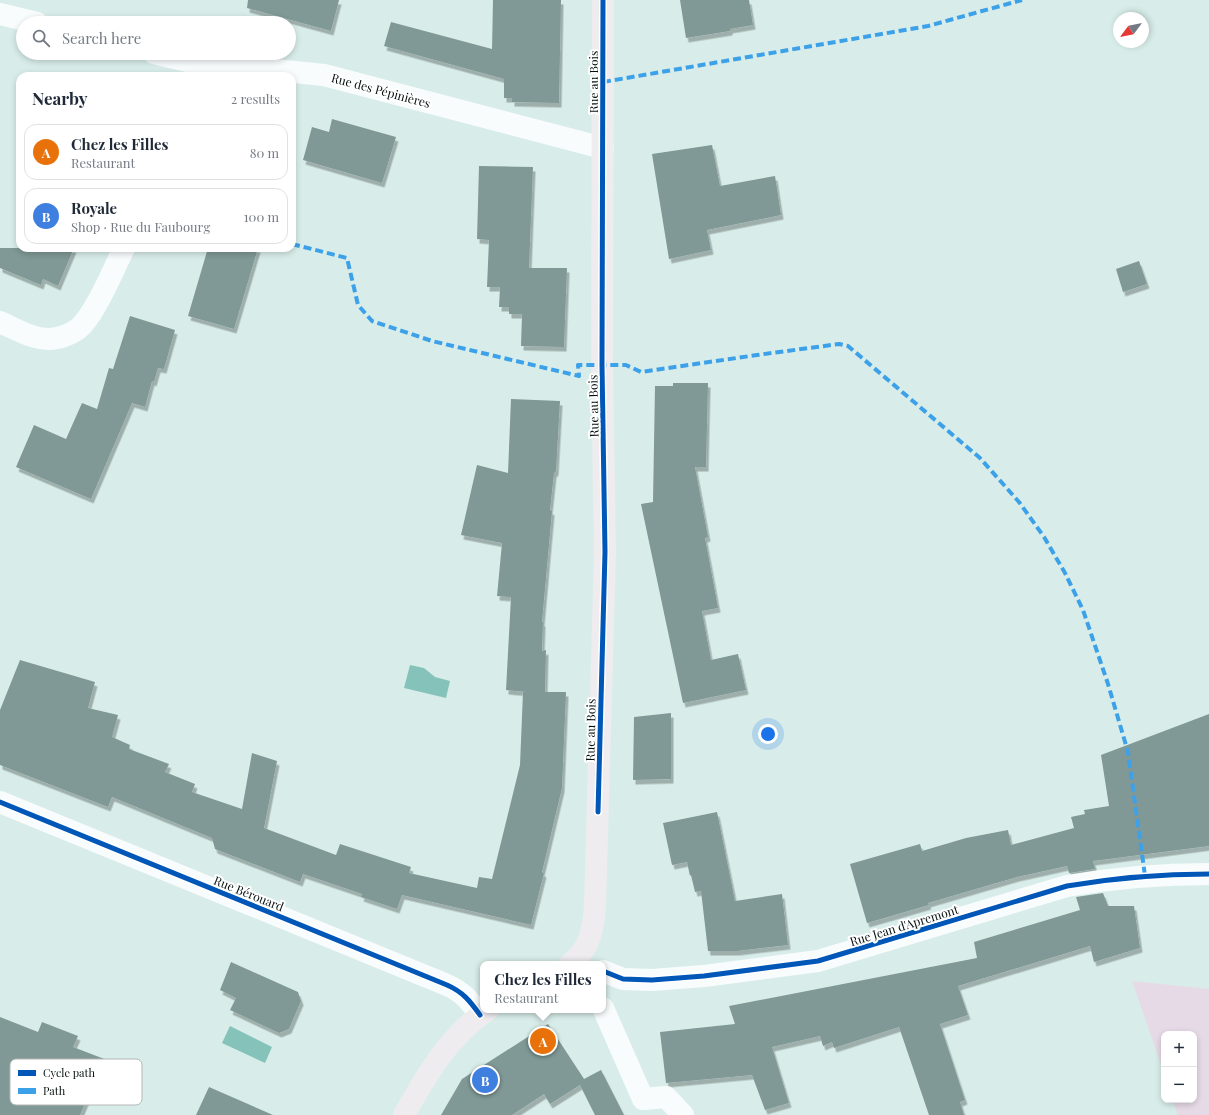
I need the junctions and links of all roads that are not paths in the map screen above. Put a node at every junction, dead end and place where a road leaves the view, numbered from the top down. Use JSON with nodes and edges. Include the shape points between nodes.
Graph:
{"nodes":[{"id":1,"x":603,"y":0,"type":"edge"},
{"id":2,"x":0,"y":14,"type":"edge"},
{"id":3,"x":16,"y":18,"type":"edge"},
{"id":4,"x":168,"y":60,"type":"edge"},
{"id":5,"x":185,"y":69,"type":"edge"},
{"id":6,"x":254,"y":72,"type":"edge"},
{"id":7,"x":296,"y":74,"type":"edge"},
{"id":8,"x":603,"y":148,"type":"junction"},
{"id":9,"x":122,"y":252,"type":"edge"},
{"id":10,"x":0,"y":322,"type":"edge"},
{"id":11,"x":0,"y":802,"type":"edge"},
{"id":12,"x":1209,"y":874,"type":"edge"},
{"id":13,"x":578,"y":961,"type":"edge"},
{"id":14,"x":606,"y":972,"type":"edge"},
{"id":15,"x":480,"y":1009,"type":"edge"},
{"id":16,"x":484,"y":1013,"type":"edge"},
{"id":17,"x":605,"y":1013,"type":"edge"},
{"id":18,"x":404,"y":1115,"type":"edge"},
{"id":19,"x":683,"y":1115,"type":"edge"}],
"edges":[{"from":1,"to":8,"type":"main road","name":"Rue au Bois"},
{"from":2,"to":3,"type":"street"},
{"from":4,"to":5,"type":"street","name":"Rue des Pépinières"},
{"from":5,"to":6,"type":"street","name":"Rue des Pépinières"},
{"from":7,"to":8,"type":"street","name":"Rue des Pépinières","via":[[324,75]]},
{"from":8,"to":13,"type":"main road","name":"Rue au Bois","via":[[602,365],[605,552],[595,906],[593,931]]},
{"from":9,"to":10,"type":"street","via":[[94,308],[78,329],[59,338],[49,339],[25,334]]},
{"from":11,"to":15,"type":"street","name":"Rue Bérouard","via":[[447,985]]},
{"from":12,"to":14,"type":"street","name":"Rue Jean d'Apremont","via":[[1157,875],[1068,886],[818,961],[652,980],[623,978]]},
{"from":16,"to":18,"type":"main road","via":[[465,1028],[435,1063]]},
{"from":17,"to":19,"type":"street","via":[[643,1099],[666,1097]]}]}
